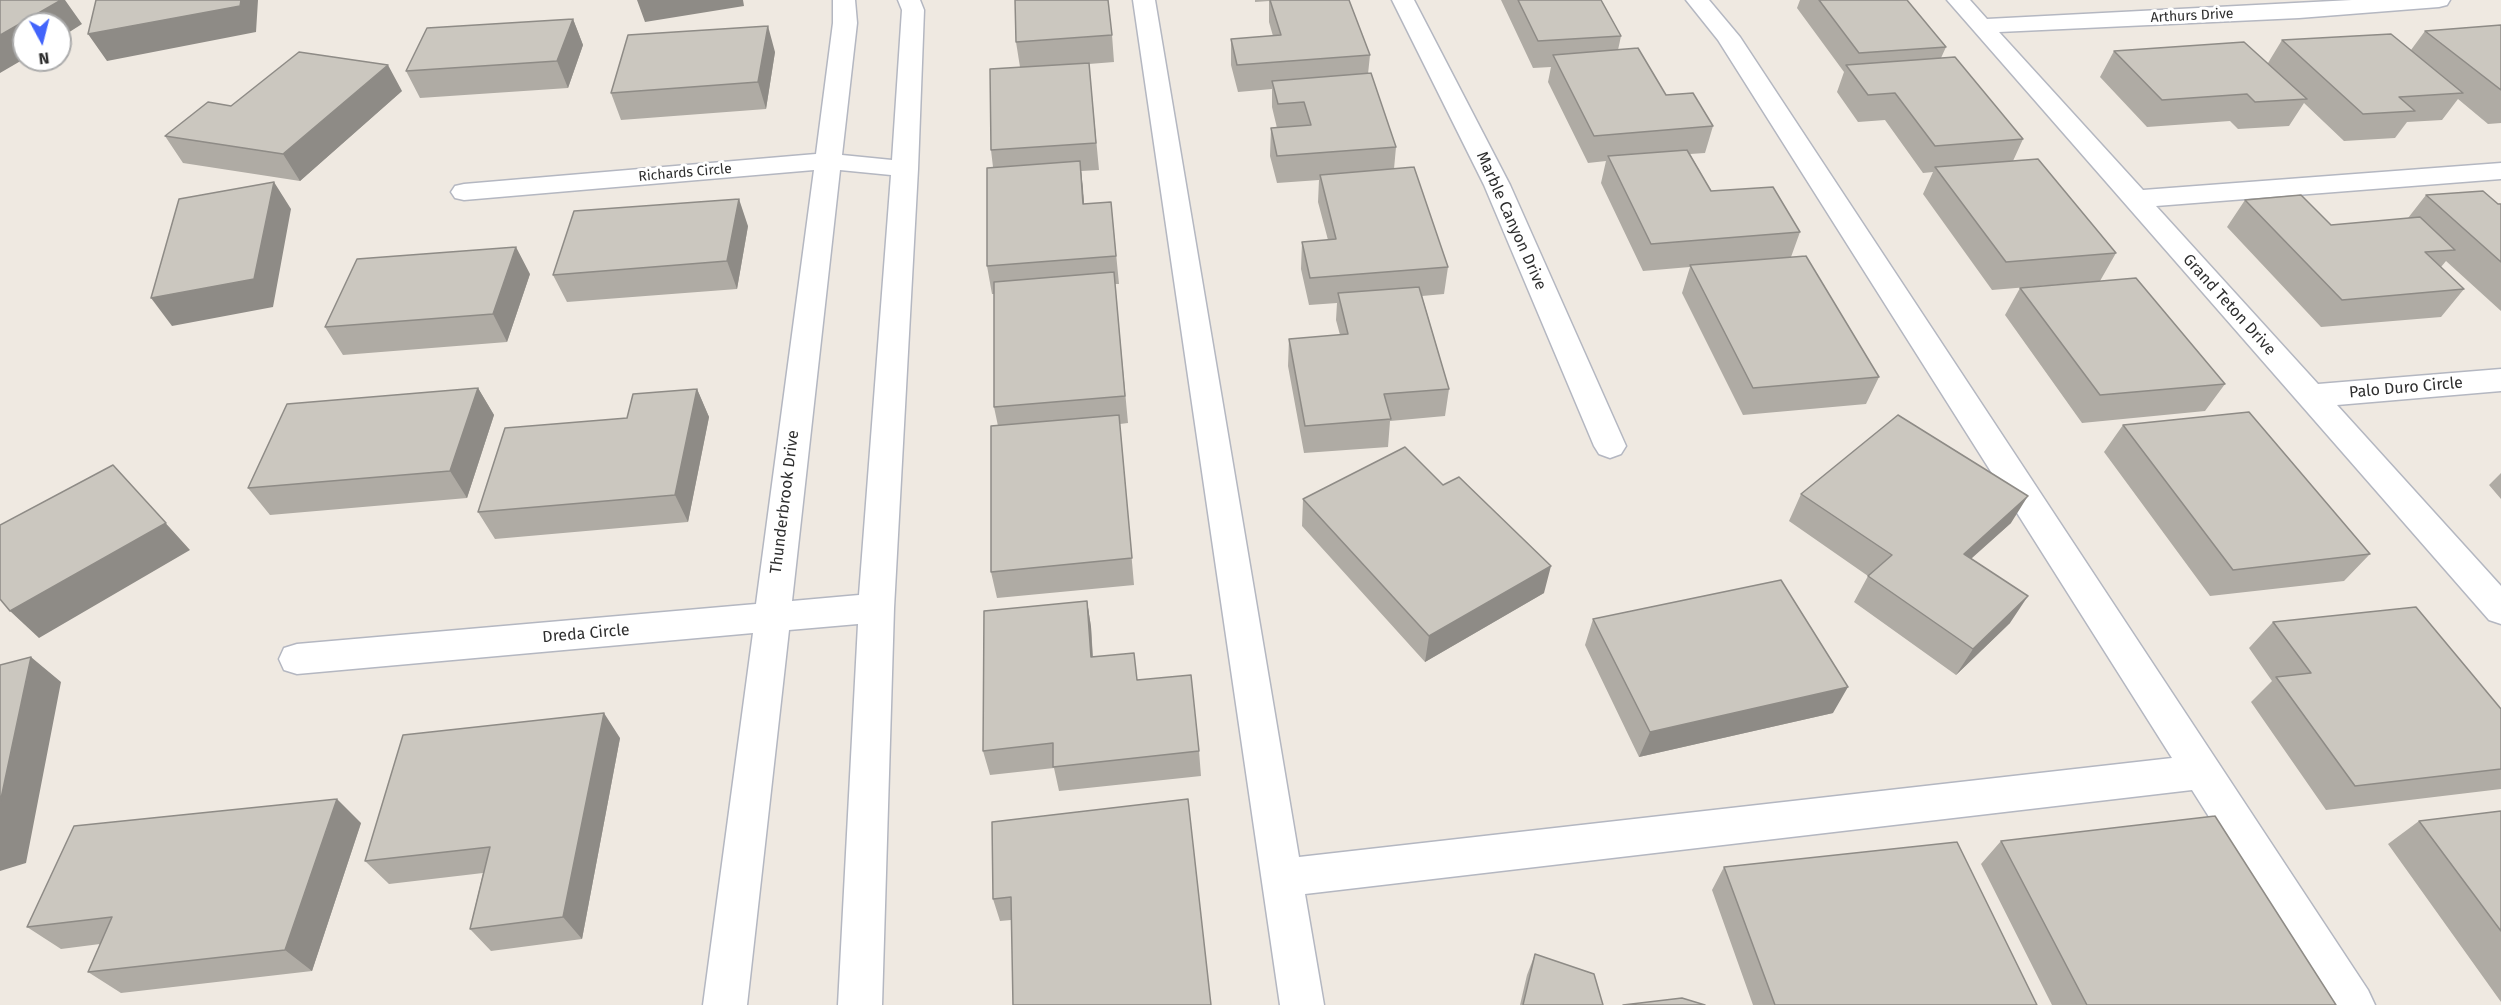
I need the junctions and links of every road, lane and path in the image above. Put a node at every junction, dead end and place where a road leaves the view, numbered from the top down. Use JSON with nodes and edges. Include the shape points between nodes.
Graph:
{"nodes":[{"id":1,"x":844,"y":0,"type":"edge"},
{"id":2,"x":909,"y":0,"type":"edge"},
{"id":3,"x":1144,"y":0,"type":"edge"},
{"id":4,"x":1403,"y":0,"type":"edge"},
{"id":5,"x":1697,"y":0,"type":"edge"},
{"id":6,"x":1958,"y":0,"type":"edge"},
{"id":7,"x":2439,"y":0,"type":"edge"},
{"id":8,"x":1981,"y":26,"type":"junction"},
{"id":9,"x":828,"y":160,"type":"junction"},
{"id":10,"x":905,"y":169,"type":"junction"},
{"id":11,"x":2501,"y":171,"type":"edge"},
{"id":12,"x":464,"y":192,"type":"dead end"},
{"id":13,"x":2135,"y":199,"type":"junction"},
{"id":14,"x":2501,"y":380,"type":"edge"},
{"id":15,"x":2310,"y":396,"type":"junction"},
{"id":16,"x":1610,"y":446,"type":"dead end"},
{"id":17,"x":876,"y":608,"type":"junction"},
{"id":18,"x":2501,"y":610,"type":"edge"},
{"id":19,"x":771,"y":618,"type":"junction"},
{"id":20,"x":297,"y":659,"type":"dead end"},
{"id":21,"x":2202,"y":772,"type":"junction"},
{"id":22,"x":1281,"y":878,"type":"junction"},
{"id":23,"x":725,"y":1005,"type":"edge"},
{"id":24,"x":860,"y":1005,"type":"edge"},
{"id":25,"x":1302,"y":1005,"type":"edge"},
{"id":26,"x":2353,"y":1005,"type":"edge"}],
"edges":[{"from":1,"to":9,"type":"street","name":"Thunderbrook Drive","via":[[845,23]]},
{"from":2,"to":10,"type":"street","via":[[913,10]]},
{"from":3,"to":22,"type":"street"},
{"from":4,"to":16,"type":"street","name":"Marble Canyon Drive","via":[[1497,185]]},
{"from":5,"to":21,"type":"street","via":[[1728,37]]},
{"from":6,"to":8,"type":"street","name":"Grand Teton Drive"},
{"from":7,"to":8,"type":"street","name":"Arthurs Drive","via":[[2299,11]]},
{"from":8,"to":13,"type":"street","name":"Grand Teton Drive"},
{"from":9,"to":10,"type":"street","name":"Richards Circle"},
{"from":9,"to":12,"type":"street","name":"Richards Circle"},
{"from":9,"to":19,"type":"street","name":"Thunderbrook Drive"},
{"from":10,"to":17,"type":"street"},
{"from":11,"to":13,"type":"street"},
{"from":13,"to":15,"type":"street","name":"Grand Teton Drive"},
{"from":14,"to":15,"type":"street","name":"Palo Duro Circle"},
{"from":15,"to":18,"type":"street","name":"Grand Teton Drive"},
{"from":17,"to":19,"type":"street","name":"Dreda Circle"},
{"from":17,"to":24,"type":"street"},
{"from":19,"to":20,"type":"street","name":"Dreda Circle"},
{"from":19,"to":23,"type":"street","name":"Thunderbrook Drive"},
{"from":21,"to":22,"type":"street"},
{"from":21,"to":26,"type":"street"},
{"from":22,"to":25,"type":"street"}]}
